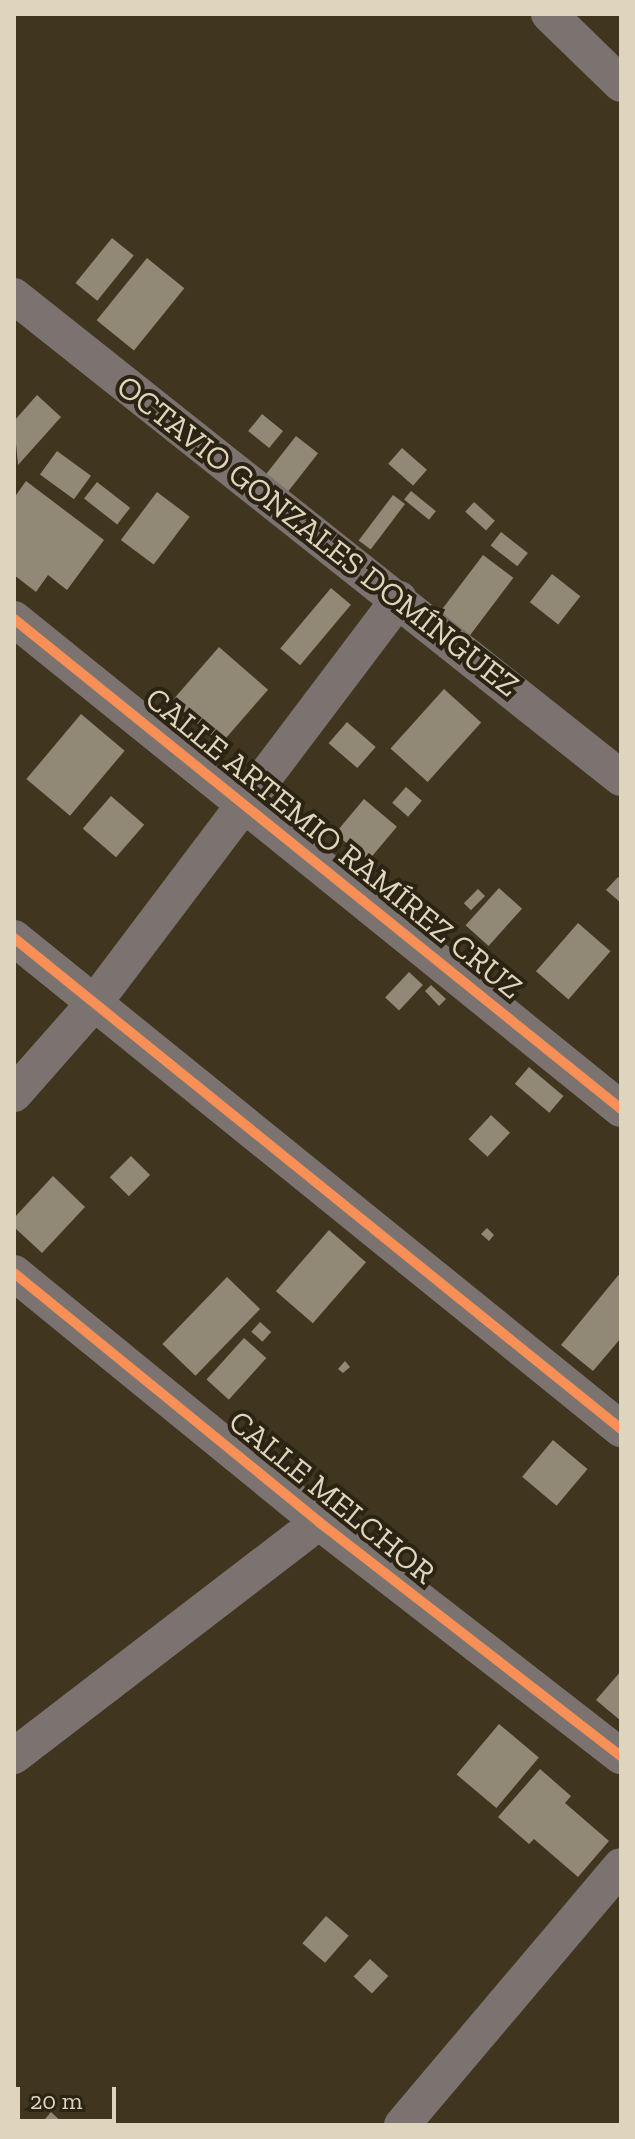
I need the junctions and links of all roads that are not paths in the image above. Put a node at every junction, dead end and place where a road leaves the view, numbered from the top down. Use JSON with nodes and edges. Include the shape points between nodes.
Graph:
{"nodes":[{"id":1,"x":549,"y":14,"type":"edge"},
{"id":2,"x":621,"y":84,"type":"edge"},
{"id":3,"x":14,"y":296,"type":"edge"},
{"id":4,"x":399,"y":599,"type":"junction"},
{"id":5,"x":14,"y":619,"type":"edge"},
{"id":6,"x":621,"y":778,"type":"edge"},
{"id":7,"x":246,"y":803,"type":"junction"},
{"id":8,"x":14,"y":938,"type":"edge"},
{"id":9,"x":95,"y":1002,"type":"junction"},
{"id":10,"x":14,"y":1094,"type":"edge"},
{"id":11,"x":621,"y":1109,"type":"edge"},
{"id":12,"x":14,"y":1273,"type":"edge"},
{"id":13,"x":621,"y":1429,"type":"edge"},
{"id":14,"x":319,"y":1522,"type":"junction"},
{"id":15,"x":14,"y":1756,"type":"edge"},
{"id":16,"x":621,"y":1756,"type":"edge"},
{"id":17,"x":621,"y":1866,"type":"edge"},
{"id":18,"x":402,"y":2125,"type":"edge"}],
"edges":[{"from":1,"to":2,"type":"street"},
{"from":3,"to":4,"type":"street","name":"OCTAVIO GONZALES DOMÍNGUEZ"},
{"from":4,"to":6,"type":"street","name":"OCTAVIO GONZALES DOMÍNGUEZ"},
{"from":4,"to":7,"type":"street"},
{"from":5,"to":7,"type":"street","name":"CALLE ARTEMIO RAMÍREZ CRUZ"},
{"from":7,"to":9,"type":"street"},
{"from":7,"to":11,"type":"street","name":"CALLE ARTEMIO RAMÍREZ CRUZ"},
{"from":8,"to":9,"type":"street"},
{"from":9,"to":10,"type":"street"},
{"from":9,"to":13,"type":"street"},
{"from":12,"to":14,"type":"street","name":"CALLE MELCHOR"},
{"from":14,"to":15,"type":"street"},
{"from":14,"to":16,"type":"street","name":"CALLE MELCHOR"},
{"from":17,"to":18,"type":"street"}]}
